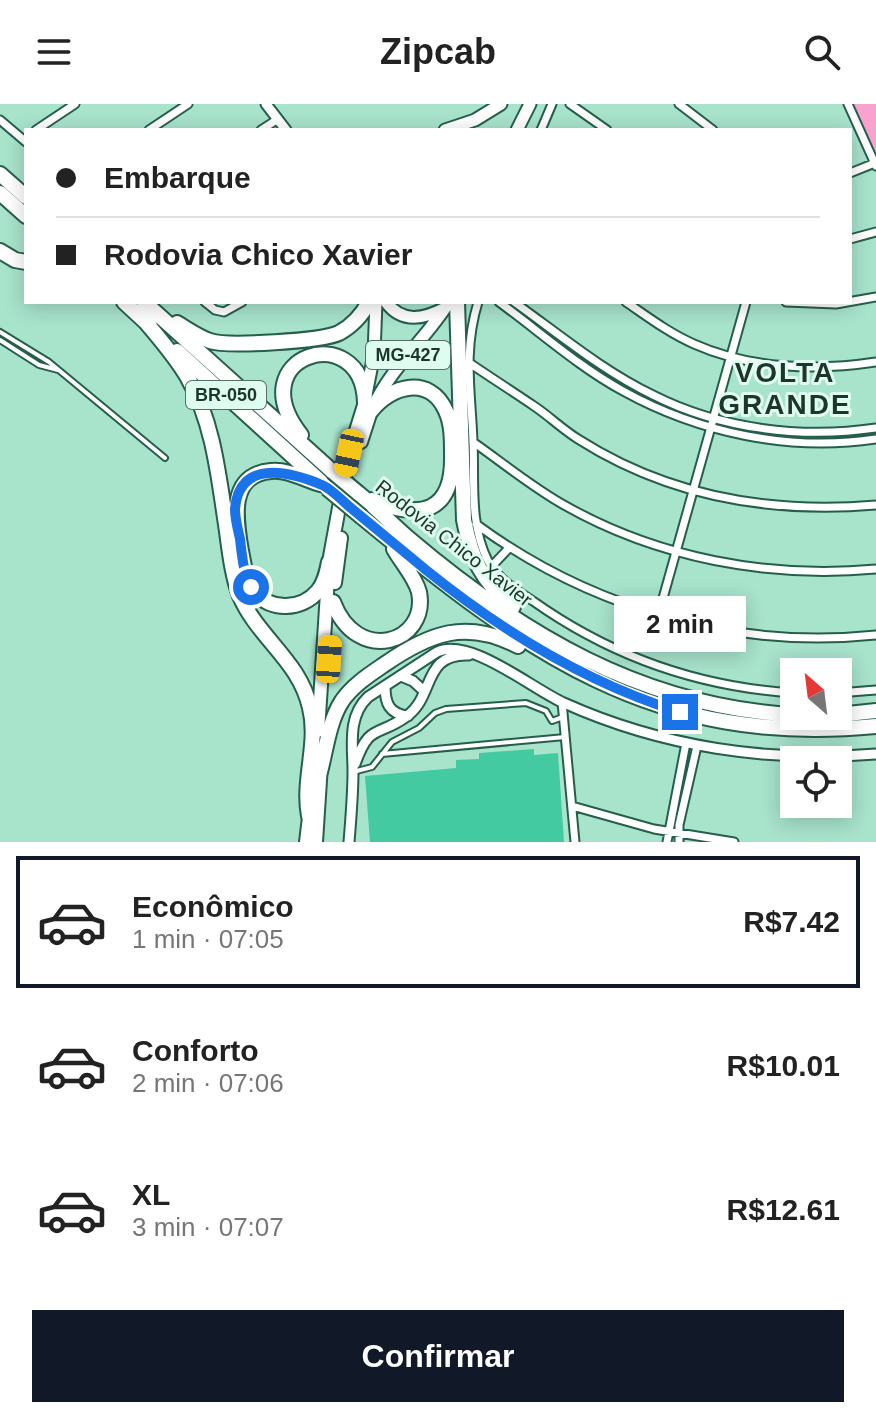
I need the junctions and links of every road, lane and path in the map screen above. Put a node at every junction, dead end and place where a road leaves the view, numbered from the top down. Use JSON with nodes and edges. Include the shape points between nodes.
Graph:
{"nodes":[{"id":1,"x":75,"y":104,"type":"edge"},
{"id":2,"x":188,"y":104,"type":"edge"},
{"id":3,"x":266,"y":104,"type":"edge"},
{"id":4,"x":501,"y":104,"type":"edge"},
{"id":5,"x":530,"y":104,"type":"edge"},
{"id":6,"x":552,"y":104,"type":"edge"},
{"id":7,"x":570,"y":104,"type":"edge"},
{"id":8,"x":679,"y":104,"type":"edge"},
{"id":9,"x":848,"y":104,"type":"edge"},
{"id":10,"x":278,"y":119,"type":"junction"},
{"id":11,"x":0,"y":120,"type":"edge"},
{"id":12,"x":39,"y":128,"type":"edge"},
{"id":13,"x":152,"y":128,"type":"edge"},
{"id":14,"x":264,"y":128,"type":"edge"},
{"id":15,"x":285,"y":128,"type":"edge"},
{"id":16,"x":451,"y":128,"type":"edge"},
{"id":17,"x":518,"y":128,"type":"edge"},
{"id":18,"x":542,"y":128,"type":"edge"},
{"id":19,"x":604,"y":128,"type":"edge"},
{"id":20,"x":710,"y":128,"type":"edge"},
{"id":21,"x":24,"y":138,"type":"edge"},
{"id":22,"x":875,"y":165,"type":"edge"},
{"id":23,"x":852,"y":172,"type":"edge"},
{"id":24,"x":0,"y":173,"type":"edge"},
{"id":25,"x":0,"y":193,"type":"edge"},
{"id":26,"x":24,"y":195,"type":"edge"},
{"id":27,"x":24,"y":214,"type":"edge"},
{"id":28,"x":876,"y":232,"type":"edge"},
{"id":29,"x":852,"y":238,"type":"edge"},
{"id":30,"x":1,"y":253,"type":"edge"},
{"id":31,"x":24,"y":262,"type":"edge"},
{"id":32,"x":876,"y":297,"type":"edge"},
{"id":33,"x":852,"y":301,"type":"edge"},
{"id":34,"x":126,"y":304,"type":"edge"},
{"id":35,"x":146,"y":304,"type":"edge"},
{"id":36,"x":147,"y":304,"type":"edge"},
{"id":37,"x":208,"y":304,"type":"edge"},
{"id":38,"x":238,"y":304,"type":"edge"},
{"id":39,"x":368,"y":304,"type":"edge"},
{"id":40,"x":376,"y":304,"type":"edge"},
{"id":41,"x":388,"y":304,"type":"edge"},
{"id":42,"x":451,"y":304,"type":"edge"},
{"id":43,"x":452,"y":304,"type":"edge"},
{"id":44,"x":453,"y":304,"type":"edge"},
{"id":45,"x":477,"y":304,"type":"edge"},
{"id":46,"x":502,"y":304,"type":"edge"},
{"id":47,"x":517,"y":304,"type":"edge"},
{"id":48,"x":629,"y":304,"type":"edge"},
{"id":49,"x":745,"y":304,"type":"edge"},
{"id":50,"x":144,"y":320,"type":"junction"},
{"id":51,"x":0,"y":332,"type":"edge"},
{"id":52,"x":0,"y":340,"type":"edge"},
{"id":53,"x":730,"y":356,"type":"junction"},
{"id":54,"x":468,"y":362,"type":"junction"},
{"id":55,"x":876,"y":362,"type":"edge"},
{"id":56,"x":60,"y":371,"type":"junction"},
{"id":57,"x":368,"y":406,"type":"junction"},
{"id":58,"x":712,"y":418,"type":"junction"},
{"id":59,"x":710,"y":428,"type":"junction"},
{"id":60,"x":876,"y":428,"type":"edge"},
{"id":61,"x":876,"y":439,"type":"edge"},
{"id":62,"x":473,"y":442,"type":"junction"},
{"id":63,"x":353,"y":455,"type":"junction"},
{"id":64,"x":165,"y":458,"type":"dead end"},
{"id":65,"x":321,"y":461,"type":"junction"},
{"id":66,"x":328,"y":482,"type":"junction"},
{"id":67,"x":692,"y":490,"type":"junction"},
{"id":68,"x":359,"y":494,"type":"junction"},
{"id":69,"x":876,"y":505,"type":"edge"},
{"id":70,"x":476,"y":524,"type":"junction"},
{"id":71,"x":384,"y":535,"type":"junction"},
{"id":72,"x":509,"y":548,"type":"junction"},
{"id":73,"x":675,"y":552,"type":"junction"},
{"id":74,"x":329,"y":562,"type":"junction"},
{"id":75,"x":491,"y":567,"type":"junction"},
{"id":76,"x":876,"y":569,"type":"edge"},
{"id":77,"x":333,"y":602,"type":"junction"},
{"id":78,"x":658,"y":616,"type":"junction"},
{"id":79,"x":876,"y":635,"type":"edge"},
{"id":80,"x":480,"y":657,"type":"junction"},
{"id":81,"x":595,"y":665,"type":"junction"},
{"id":82,"x":576,"y":671,"type":"junction"},
{"id":83,"x":401,"y":676,"type":"junction"},
{"id":84,"x":385,"y":686,"type":"junction"},
{"id":85,"x":876,"y":690,"type":"edge"},
{"id":86,"x":424,"y":691,"type":"junction"},
{"id":87,"x":780,"y":692,"type":"edge"},
{"id":88,"x":852,"y":692,"type":"edge"},
{"id":89,"x":562,"y":702,"type":"junction"},
{"id":90,"x":876,"y":711,"type":"edge"},
{"id":91,"x":780,"y":714,"type":"edge"},
{"id":92,"x":852,"y":714,"type":"edge"},
{"id":93,"x":408,"y":716,"type":"junction"},
{"id":94,"x":563,"y":717,"type":"junction"},
{"id":95,"x":876,"y":726,"type":"edge"},
{"id":96,"x":565,"y":737,"type":"junction"},
{"id":97,"x":692,"y":744,"type":"junction"},
{"id":98,"x":382,"y":754,"type":"junction"},
{"id":99,"x":876,"y":754,"type":"edge"},
{"id":100,"x":353,"y":770,"type":"junction"},
{"id":101,"x":320,"y":772,"type":"junction"},
{"id":102,"x":572,"y":806,"type":"junction"},
{"id":103,"x":309,"y":816,"type":"junction"},
{"id":104,"x":669,"y":831,"type":"junction"},
{"id":105,"x":678,"y":833,"type":"junction"},
{"id":106,"x":306,"y":842,"type":"edge"},
{"id":107,"x":316,"y":842,"type":"edge"},
{"id":108,"x":349,"y":842,"type":"edge"},
{"id":109,"x":575,"y":842,"type":"edge"},
{"id":110,"x":667,"y":842,"type":"edge"},
{"id":111,"x":679,"y":842,"type":"edge"},
{"id":112,"x":734,"y":842,"type":"edge"}],
"edges":[{"from":1,"to":12,"type":"street"},
{"from":2,"to":13,"type":"street"},
{"from":3,"to":10,"type":"street"},
{"from":4,"to":16,"type":"main road"},
{"from":5,"to":17,"type":"main road"},
{"from":6,"to":18,"type":"street"},
{"from":7,"to":19,"type":"street"},
{"from":8,"to":20,"type":"street"},
{"from":9,"to":22,"type":"street"},
{"from":10,"to":14,"type":"street"},
{"from":10,"to":15,"type":"street"},
{"from":11,"to":21,"type":"street"},
{"from":22,"to":23,"type":"street"},
{"from":24,"to":26,"type":"highway"},
{"from":25,"to":27,"type":"highway"},
{"from":28,"to":29,"type":"street"},
{"from":30,"to":31,"type":"highway"},
{"from":32,"to":33,"type":"street"},
{"from":34,"to":50,"type":"highway","name":"Rodovia Chico Xavier","number":"BR-050"},
{"from":35,"to":65,"type":"highway","name":"Rodovia Chico Xavier","number":"BR-050"},
{"from":36,"to":39,"type":"highway","via":[[210,341],[233,344],[332,336],[355,322]]},
{"from":37,"to":38,"type":"street","via":[[224,312]]},
{"from":40,"to":57,"type":"main road","number":"MG-427"},
{"from":41,"to":42,"type":"main road","number":"MG-427","via":[[395,313],[412,318],[430,316]]},
{"from":43,"to":57,"type":"main road","number":"MG-427"},
{"from":44,"to":81,"type":"highway","via":[[464,520],[474,558],[497,594]]},
{"from":45,"to":54,"type":"street"},
{"from":46,"to":59,"type":"street","via":[[621,390]]},
{"from":47,"to":58,"type":"street","via":[[633,384]]},
{"from":48,"to":53,"type":"street","via":[[669,332]]},
{"from":49,"to":53,"type":"street"},
{"from":50,"to":66,"type":"highway","name":"Rodovia Chico Xavier","number":"BR-050"},
{"from":50,"to":103,"type":"highway","via":[[188,377],[203,411],[234,574],[245,606],[290,663],[308,701],[313,723],[306,788]]},
{"from":51,"to":56,"type":"lane"},
{"from":52,"to":56,"type":"lane","via":[[39,365]]},
{"from":53,"to":55,"type":"street","via":[[810,368]]},
{"from":53,"to":58,"type":"street"},
{"from":54,"to":62,"type":"street"},
{"from":54,"to":67,"type":"street","via":[[595,449]]},
{"from":56,"to":64,"type":"lane"},
{"from":57,"to":63,"type":"highway","number":"MG-427"},
{"from":57,"to":65,"type":"highway","via":[[355,369],[334,355],[307,356],[289,372],[282,394],[286,411]]},
{"from":57,"to":68,"type":"highway","via":[[403,388],[433,395],[450,421],[453,474],[443,496],[417,511],[394,509]]},
{"from":58,"to":59,"type":"street"},
{"from":58,"to":60,"type":"street","via":[[800,432]]},
{"from":59,"to":61,"type":"street","via":[[797,443]]},
{"from":59,"to":67,"type":"street"},
{"from":62,"to":70,"type":"street"},
{"from":62,"to":73,"type":"street","via":[[562,504]]},
{"from":63,"to":74,"type":"highway","number":"MG-427"},
{"from":63,"to":77,"type":"highway","number":"MG-427"},
{"from":65,"to":66,"type":"highway","name":"Rodovia Chico Xavier","number":"BR-050"},
{"from":66,"to":68,"type":"highway","name":"Rodovia Chico Xavier","number":"BR-050","bridge":true},
{"from":66,"to":71,"type":"highway","name":"Rodovia Chico Xavier","number":"BR-050","bridge":true},
{"from":66,"to":74,"type":"highway","via":[[264,473],[244,486],[236,515],[247,580],[268,602],[290,606],[305,601],[322,585]]},
{"from":67,"to":69,"type":"street","via":[[761,505]]},
{"from":67,"to":73,"type":"street"},
{"from":68,"to":81,"type":"highway","name":"Rodovia Chico Xavier","number":"BR-050","via":[[482,595]]},
{"from":70,"to":72,"type":"street"},
{"from":70,"to":75,"type":"street"},
{"from":71,"to":77,"type":"highway","via":[[419,594],[413,624],[389,640],[362,639],[344,623]]},
{"from":71,"to":82,"type":"highway","name":"Rodovia Chico Xavier","number":"BR-050","via":[[478,610]]},
{"from":72,"to":75,"type":"street"},
{"from":72,"to":78,"type":"street","via":[[582,588]]},
{"from":73,"to":76,"type":"street","via":[[776,570]]},
{"from":73,"to":78,"type":"street"},
{"from":74,"to":103,"type":"highway","number":"MG-427"},
{"from":75,"to":87,"type":"street","via":[[556,617],[645,663],[731,687]]},
{"from":77,"to":101,"type":"highway","number":"MG-427"},
{"from":78,"to":79,"type":"street","via":[[782,635]]},
{"from":80,"to":83,"type":"street","via":[[443,649]]},
{"from":80,"to":86,"type":"street","via":[[446,659],[432,672]]},
{"from":80,"to":89,"type":"street"},
{"from":81,"to":91,"type":"highway","name":"Rodovia Chico Xavier","number":"BR-050","via":[[680,697]]},
{"from":82,"to":95,"type":"highway","name":"Rodovia Chico Xavier","number":"BR-050","via":[[663,707],[737,725],[808,731]]},
{"from":82,"to":101,"type":"highway","via":[[480,632],[425,639],[361,680],[343,699]]},
{"from":83,"to":84,"type":"street"},
{"from":83,"to":86,"type":"street"},
{"from":84,"to":93,"type":"street","via":[[388,707]]},
{"from":84,"to":100,"type":"street","via":[[357,712]]},
{"from":85,"to":88,"type":"street"},
{"from":86,"to":93,"type":"street"},
{"from":89,"to":94,"type":"street"},
{"from":89,"to":97,"type":"street"},
{"from":90,"to":92,"type":"highway"},
{"from":93,"to":100,"type":"street","via":[[367,737]]},
{"from":94,"to":96,"type":"street"},
{"from":94,"to":98,"type":"lane","via":[[552,721],[546,711],[526,703],[446,709],[392,742]]},
{"from":96,"to":98,"type":"lane"},
{"from":96,"to":102,"type":"street"},
{"from":97,"to":99,"type":"street","via":[[780,756]]},
{"from":97,"to":104,"type":"street"},
{"from":97,"to":105,"type":"street"},
{"from":98,"to":100,"type":"lane","via":[[372,767]]},
{"from":100,"to":108,"type":"street"},
{"from":101,"to":107,"type":"highway","number":"MG-427"},
{"from":102,"to":104,"type":"street"},
{"from":102,"to":109,"type":"street"},
{"from":103,"to":106,"type":"highway","number":"MG-427"},
{"from":104,"to":105,"type":"street"},
{"from":104,"to":110,"type":"street"},
{"from":105,"to":111,"type":"street"},
{"from":105,"to":112,"type":"street"}]}
